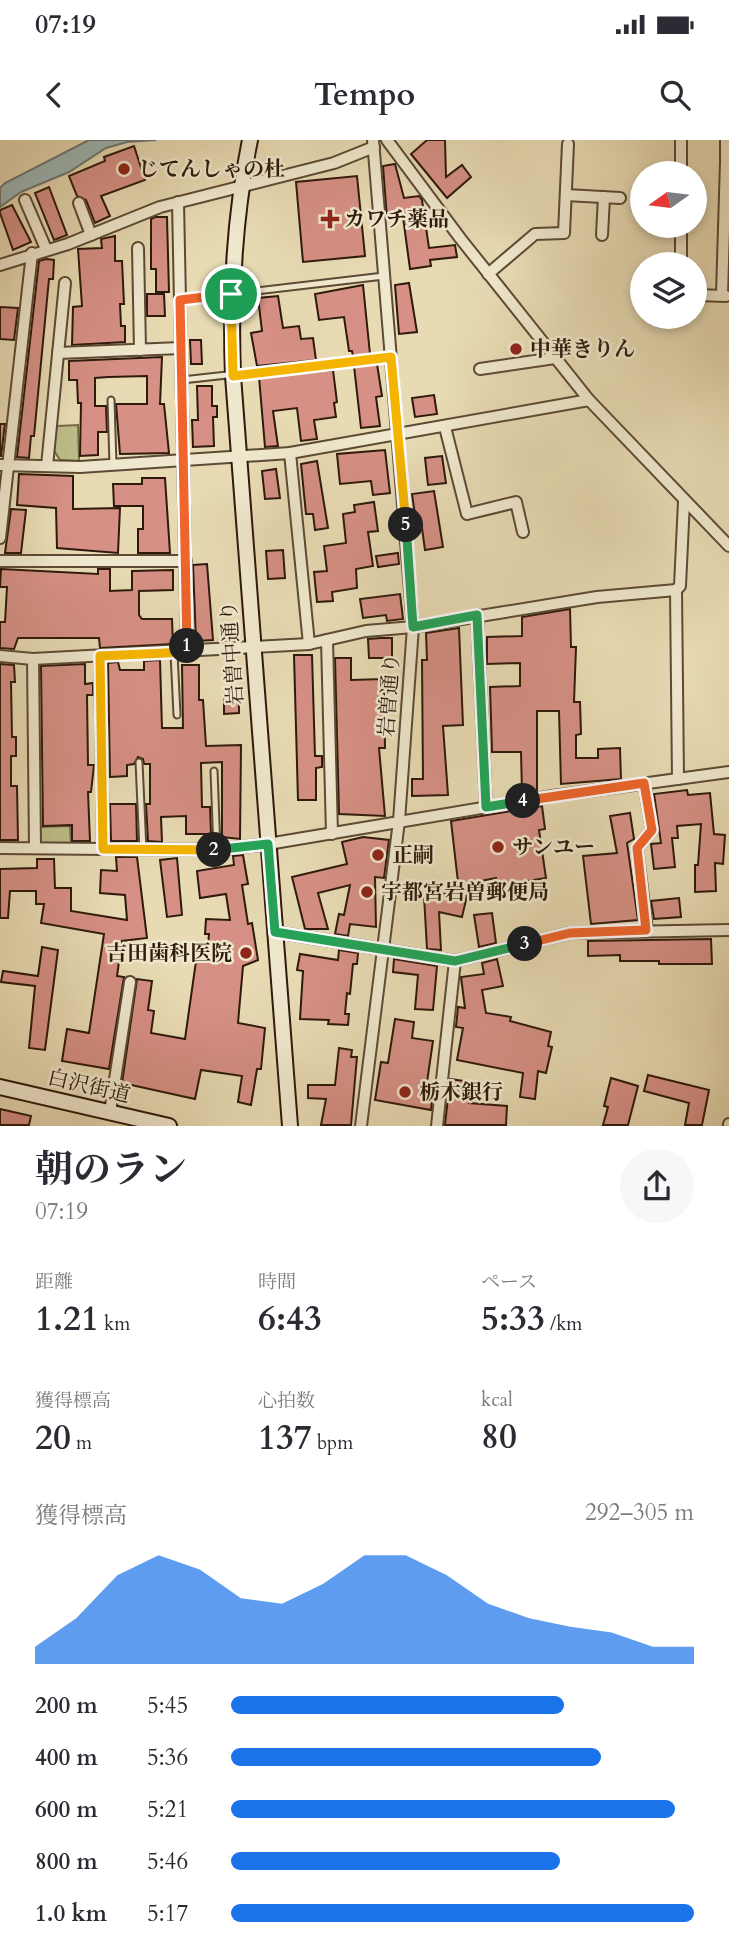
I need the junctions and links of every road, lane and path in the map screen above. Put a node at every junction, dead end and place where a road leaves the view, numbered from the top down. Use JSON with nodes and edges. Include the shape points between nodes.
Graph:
{"nodes":[{"id":1,"x":250,"y":140,"type":"edge"},
{"id":2,"x":387,"y":140,"type":"edge"},
{"id":3,"x":681,"y":140,"type":"edge"},
{"id":4,"x":726,"y":140,"type":"edge"},
{"id":5,"x":373,"y":144,"type":"edge"},
{"id":6,"x":568,"y":144,"type":"dead end"},
{"id":7,"x":681,"y":161,"type":"edge"},
{"id":8,"x":728,"y":163,"type":"edge"},
{"id":9,"x":242,"y":182,"type":"junction"},
{"id":10,"x":566,"y":195,"type":"junction"},
{"id":11,"x":604,"y":197,"type":"junction"},
{"id":12,"x":620,"y":198,"type":"dead end"},
{"id":13,"x":25,"y":200,"type":"dead end"},
{"id":14,"x":178,"y":202,"type":"junction"},
{"id":15,"x":79,"y":204,"type":"dead end"},
{"id":16,"x":91,"y":235,"type":"junction"},
{"id":17,"x":601,"y":235,"type":"dead end"},
{"id":18,"x":138,"y":248,"type":"dead end"},
{"id":19,"x":46,"y":249,"type":"junction"},
{"id":20,"x":32,"y":253,"type":"junction"},
{"id":21,"x":0,"y":265,"type":"edge"},
{"id":22,"x":488,"y":274,"type":"junction"},
{"id":23,"x":384,"y":276,"type":"junction"},
{"id":24,"x":65,"y":283,"type":"dead end"},
{"id":25,"x":231,"y":294,"type":"junction"},
{"id":26,"x":707,"y":295,"type":"edge"},
{"id":27,"x":725,"y":295,"type":"edge"},
{"id":28,"x":180,"y":300,"type":"junction"},
{"id":29,"x":181,"y":348,"type":"junction"},
{"id":30,"x":140,"y":350,"type":"junction"},
{"id":31,"x":58,"y":354,"type":"junction"},
{"id":32,"x":391,"y":357,"type":"junction"},
{"id":33,"x":555,"y":358,"type":"junction"},
{"id":34,"x":480,"y":369,"type":"dead end"},
{"id":35,"x":233,"y":376,"type":"junction"},
{"id":36,"x":182,"y":380,"type":"junction"},
{"id":37,"x":111,"y":400,"type":"dead end"},
{"id":38,"x":589,"y":400,"type":"junction"},
{"id":39,"x":445,"y":427,"type":"junction"},
{"id":40,"x":397,"y":436,"type":"junction"},
{"id":41,"x":290,"y":453,"type":"junction"},
{"id":42,"x":239,"y":458,"type":"junction"},
{"id":43,"x":184,"y":462,"type":"junction"},
{"id":44,"x":4,"y":465,"type":"edge"},
{"id":45,"x":113,"y":465,"type":"junction"},
{"id":46,"x":47,"y":466,"type":"junction"},
{"id":47,"x":684,"y":501,"type":"junction"},
{"id":48,"x":523,"y":532,"type":"dead end"},
{"id":49,"x":0,"y":538,"type":"edge"},
{"id":50,"x":729,"y":546,"type":"edge"},
{"id":51,"x":0,"y":561,"type":"edge"},
{"id":52,"x":186,"y":561,"type":"junction"},
{"id":53,"x":676,"y":590,"type":"junction"},
{"id":54,"x":477,"y":615,"type":"junction"},
{"id":55,"x":413,"y":627,"type":"junction"},
{"id":56,"x":327,"y":640,"type":"junction"},
{"id":57,"x":309,"y":644,"type":"junction"},
{"id":58,"x":253,"y":648,"type":"junction"},
{"id":59,"x":187,"y":652,"type":"junction"},
{"id":60,"x":174,"y":653,"type":"junction"},
{"id":61,"x":0,"y":656,"type":"edge"},
{"id":62,"x":100,"y":656,"type":"junction"},
{"id":63,"x":33,"y":659,"type":"junction"},
{"id":64,"x":177,"y":715,"type":"dead end"},
{"id":65,"x":139,"y":762,"type":"dead end"},
{"id":66,"x":214,"y":771,"type":"dead end"},
{"id":67,"x":729,"y":772,"type":"edge"},
{"id":68,"x":678,"y":779,"type":"junction"},
{"id":69,"x":644,"y":783,"type":"junction"},
{"id":70,"x":486,"y":807,"type":"junction"},
{"id":71,"x":399,"y":821,"type":"junction"},
{"id":72,"x":332,"y":834,"type":"junction"},
{"id":73,"x":268,"y":844,"type":"junction"},
{"id":74,"x":0,"y":848,"type":"edge"},
{"id":75,"x":35,"y":848,"type":"junction"},
{"id":76,"x":103,"y":849,"type":"junction"},
{"id":77,"x":143,"y":850,"type":"junction"},
{"id":78,"x":216,"y":850,"type":"junction"},
{"id":79,"x":646,"y":930,"type":"junction"},
{"id":80,"x":729,"y":930,"type":"edge"},
{"id":81,"x":275,"y":932,"type":"junction"},
{"id":82,"x":383,"y":951,"type":"junction"},
{"id":83,"x":455,"y":961,"type":"junction"},
{"id":84,"x":130,"y":982,"type":"dead end"},
{"id":85,"x":0,"y":1087,"type":"edge"},
{"id":86,"x":110,"y":1112,"type":"junction"},
{"id":87,"x":169,"y":1125,"type":"edge"},
{"id":88,"x":290,"y":1125,"type":"edge"},
{"id":89,"x":361,"y":1125,"type":"edge"},
{"id":90,"x":437,"y":1125,"type":"edge"}],
"edges":[{"from":1,"to":9,"type":"street","name":"岩曽中通り"},
{"from":2,"to":22,"type":"street"},
{"from":3,"to":7,"type":"street"},
{"from":4,"to":8,"type":"street"},
{"from":5,"to":9,"type":"street","via":[[334,163]]},
{"from":5,"to":23,"type":"street","name":"岩曽通り"},
{"from":6,"to":10,"type":"street"},
{"from":8,"to":27,"type":"street"},
{"from":9,"to":14,"type":"street"},
{"from":9,"to":25,"type":"street","name":"岩曽中通り"},
{"from":10,"to":11,"type":"street"},
{"from":10,"to":22,"type":"street","via":[[564,233],[535,234]]},
{"from":11,"to":12,"type":"street"},
{"from":11,"to":17,"type":"street"},
{"from":13,"to":19,"type":"street"},
{"from":14,"to":16,"type":"street"},
{"from":14,"to":28,"type":"street"},
{"from":15,"to":16,"type":"street"},
{"from":16,"to":19,"type":"street"},
{"from":18,"to":30,"type":"street"},
{"from":19,"to":20,"type":"street"},
{"from":20,"to":21,"type":"street"},
{"from":20,"to":44,"type":"street"},
{"from":22,"to":33,"type":"street"},
{"from":23,"to":25,"type":"lane"},
{"from":23,"to":32,"type":"street","name":"岩曽通り"},
{"from":24,"to":31,"type":"street"},
{"from":25,"to":28,"type":"lane"},
{"from":25,"to":35,"type":"street","name":"岩曽中通り"},
{"from":26,"to":27,"type":"street"},
{"from":28,"to":29,"type":"street"},
{"from":29,"to":30,"type":"street"},
{"from":29,"to":36,"type":"street"},
{"from":30,"to":31,"type":"street"},
{"from":31,"to":46,"type":"street"},
{"from":32,"to":35,"type":"lane"},
{"from":32,"to":40,"type":"street","name":"岩曽通り"},
{"from":33,"to":34,"type":"street"},
{"from":33,"to":38,"type":"street"},
{"from":35,"to":36,"type":"lane"},
{"from":35,"to":42,"type":"street","name":"岩曽中通り"},
{"from":36,"to":43,"type":"street"},
{"from":37,"to":45,"type":"lane"},
{"from":38,"to":39,"type":"street"},
{"from":38,"to":47,"type":"street"},
{"from":39,"to":40,"type":"street"},
{"from":39,"to":48,"type":"street","via":[[467,513],[516,502]]},
{"from":40,"to":41,"type":"street"},
{"from":40,"to":55,"type":"street","name":"岩曽通り"},
{"from":41,"to":42,"type":"street"},
{"from":41,"to":57,"type":"street"},
{"from":42,"to":43,"type":"street"},
{"from":42,"to":58,"type":"street","name":"岩曽中通り"},
{"from":43,"to":45,"type":"street"},
{"from":43,"to":52,"type":"street"},
{"from":44,"to":46,"type":"street"},
{"from":44,"to":49,"type":"street"},
{"from":45,"to":46,"type":"street"},
{"from":47,"to":50,"type":"street"},
{"from":47,"to":53,"type":"street","via":[[680,586]]},
{"from":51,"to":52,"type":"street"},
{"from":52,"to":59,"type":"street"},
{"from":53,"to":54,"type":"street"},
{"from":53,"to":68,"type":"street"},
{"from":54,"to":55,"type":"street"},
{"from":54,"to":70,"type":"street"},
{"from":55,"to":56,"type":"street"},
{"from":55,"to":71,"type":"street","name":"岩曽通り"},
{"from":56,"to":57,"type":"street"},
{"from":56,"to":72,"type":"street"},
{"from":57,"to":58,"type":"street"},
{"from":58,"to":59,"type":"street"},
{"from":58,"to":73,"type":"street","name":"岩曽中通り"},
{"from":59,"to":60,"type":"street"},
{"from":60,"to":62,"type":"street"},
{"from":60,"to":64,"type":"lane"},
{"from":61,"to":63,"type":"street"},
{"from":62,"to":63,"type":"street"},
{"from":62,"to":76,"type":"street"},
{"from":63,"to":75,"type":"street"},
{"from":65,"to":77,"type":"lane"},
{"from":66,"to":78,"type":"lane"},
{"from":67,"to":68,"type":"street"},
{"from":68,"to":69,"type":"street"},
{"from":69,"to":70,"type":"street"},
{"from":69,"to":79,"type":"street","via":[[652,830],[637,848]]},
{"from":70,"to":71,"type":"street"},
{"from":71,"to":72,"type":"street"},
{"from":71,"to":82,"type":"street","name":"岩曽通り"},
{"from":72,"to":73,"type":"street"},
{"from":73,"to":78,"type":"street"},
{"from":73,"to":81,"type":"street","name":"岩曽中通り"},
{"from":74,"to":75,"type":"street"},
{"from":75,"to":76,"type":"street"},
{"from":76,"to":77,"type":"street"},
{"from":77,"to":78,"type":"street"},
{"from":79,"to":80,"type":"street"},
{"from":79,"to":83,"type":"street","via":[[570,933]]},
{"from":81,"to":82,"type":"street"},
{"from":81,"to":88,"type":"street","name":"岩曽中通り"},
{"from":82,"to":83,"type":"street"},
{"from":82,"to":89,"type":"street","name":"岩曽通り"},
{"from":83,"to":90,"type":"street"},
{"from":84,"to":86,"type":"street"},
{"from":85,"to":86,"type":"street","name":"白沢街道"},
{"from":86,"to":87,"type":"street","name":"白沢街道"}]}
